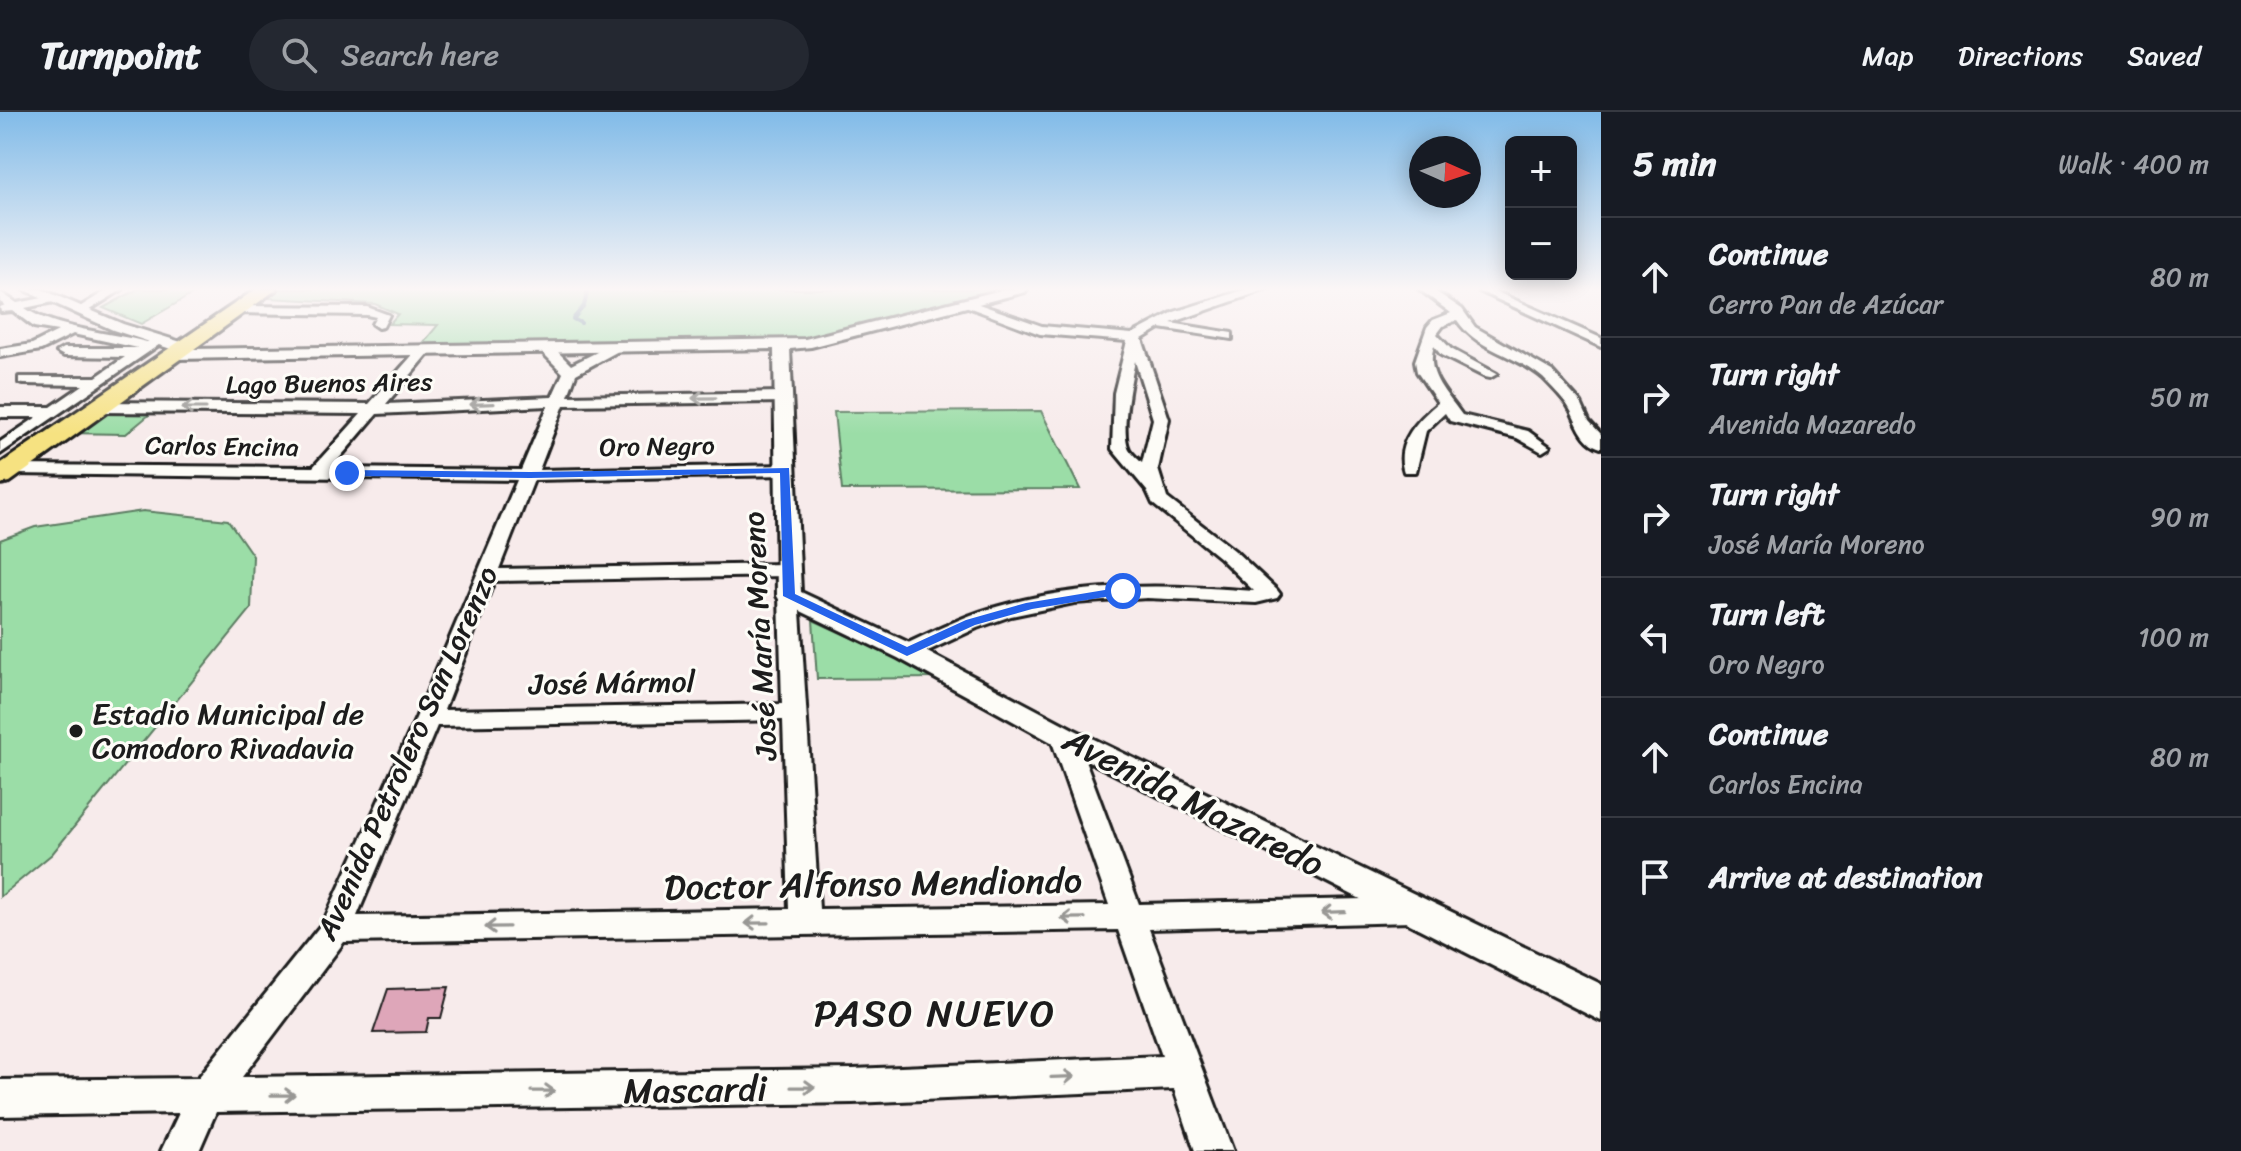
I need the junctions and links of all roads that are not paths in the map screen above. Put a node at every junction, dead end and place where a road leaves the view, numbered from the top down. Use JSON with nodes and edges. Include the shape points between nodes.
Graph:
{"nodes":[{"id":1,"x":55,"y":337,"type":"edge"},
{"id":2,"x":116,"y":337,"type":"edge"},
{"id":3,"x":138,"y":337,"type":"edge"},
{"id":4,"x":183,"y":337,"type":"edge"},
{"id":5,"x":839,"y":337,"type":"edge"},
{"id":6,"x":1129,"y":337,"type":"edge"},
{"id":7,"x":1431,"y":337,"type":"edge"},
{"id":8,"x":1433,"y":337,"type":"edge"},
{"id":9,"x":1483,"y":337,"type":"edge"},
{"id":10,"x":1135,"y":338,"type":"junction"},
{"id":11,"x":617,"y":346,"type":"junction"},
{"id":12,"x":783,"y":346,"type":"junction"},
{"id":13,"x":161,"y":348,"type":"junction"},
{"id":14,"x":548,"y":350,"type":"junction"},
{"id":15,"x":64,"y":352,"type":"dead end"},
{"id":16,"x":423,"y":352,"type":"junction"},
{"id":17,"x":0,"y":353,"type":"edge"},
{"id":18,"x":570,"y":372,"type":"junction"},
{"id":19,"x":1490,"y":374,"type":"dead end"},
{"id":20,"x":24,"y":380,"type":"dead end"},
{"id":21,"x":99,"y":381,"type":"junction"},
{"id":22,"x":782,"y":397,"type":"junction"},
{"id":23,"x":560,"y":401,"type":"junction"},
{"id":24,"x":1445,"y":405,"type":"junction"},
{"id":25,"x":99,"y":407,"type":"junction"},
{"id":26,"x":375,"y":409,"type":"junction"},
{"id":27,"x":0,"y":412,"type":"edge"},
{"id":28,"x":53,"y":412,"type":"junction"},
{"id":29,"x":1601,"y":443,"type":"edge"},
{"id":30,"x":1542,"y":447,"type":"dead end"},
{"id":31,"x":3,"y":461,"type":"edge"},
{"id":32,"x":1410,"y":468,"type":"dead end"},
{"id":33,"x":785,"y":470,"type":"junction"},
{"id":34,"x":317,"y":473,"type":"junction"},
{"id":35,"x":530,"y":475,"type":"junction"},
{"id":36,"x":1154,"y":488,"type":"junction"},
{"id":37,"x":487,"y":575,"type":"junction"},
{"id":38,"x":788,"y":583,"type":"junction"},
{"id":39,"x":907,"y":652,"type":"junction"},
{"id":40,"x":797,"y":712,"type":"junction"},
{"id":41,"x":428,"y":718,"type":"junction"},
{"id":42,"x":1063,"y":736,"type":"junction"},
{"id":43,"x":1411,"y":910,"type":"junction"},
{"id":44,"x":1129,"y":917,"type":"junction"},
{"id":45,"x":805,"y":923,"type":"junction"},
{"id":46,"x":336,"y":929,"type":"junction"},
{"id":47,"x":1601,"y":1003,"type":"edge"},
{"id":48,"x":1185,"y":1072,"type":"junction"},
{"id":49,"x":205,"y":1097,"type":"junction"},
{"id":50,"x":0,"y":1098,"type":"edge"},
{"id":51,"x":180,"y":1151,"type":"edge"},
{"id":52,"x":1214,"y":1151,"type":"edge"}],
"edges":[{"from":1,"to":17,"type":"street"},
{"from":2,"to":13,"type":"street"},
{"from":3,"to":13,"type":"street"},
{"from":4,"to":13,"type":"main road"},
{"from":5,"to":12,"type":"street"},
{"from":6,"to":10,"type":"street"},
{"from":7,"to":24,"type":"street","via":[[1422,361],[1424,372]]},
{"from":8,"to":19,"type":"street","via":[[1446,352]]},
{"from":9,"to":29,"type":"street","via":[[1547,374]]},
{"from":10,"to":36,"type":"street","via":[[1161,419],[1149,469]]},
{"from":10,"to":36,"type":"street","via":[[1119,410],[1120,449]]},
{"from":11,"to":12,"type":"street"},
{"from":11,"to":14,"type":"street"},
{"from":11,"to":18,"type":"street"},
{"from":12,"to":22,"type":"street","name":"José María Moreno"},
{"from":13,"to":15,"type":"street"},
{"from":13,"to":16,"type":"street"},
{"from":13,"to":21,"type":"street"},
{"from":13,"to":25,"type":"main road"},
{"from":14,"to":16,"type":"street"},
{"from":14,"to":18,"type":"street"},
{"from":16,"to":26,"type":"street"},
{"from":18,"to":23,"type":"street","name":"Avenida Petrolero San Lorenzo"},
{"from":20,"to":21,"type":"street"},
{"from":21,"to":28,"type":"street"},
{"from":22,"to":23,"type":"street","name":"Lago Buenos Aires","one_way":true},
{"from":22,"to":33,"type":"street","name":"José María Moreno"},
{"from":23,"to":26,"type":"street","name":"Lago Buenos Aires","one_way":true},
{"from":23,"to":35,"type":"street","name":"Avenida Petrolero San Lorenzo"},
{"from":24,"to":30,"type":"street","via":[[1465,422],[1516,430]]},
{"from":24,"to":32,"type":"street","via":[[1416,429]]},
{"from":26,"to":25,"type":"street","name":"Lago Buenos Aires","one_way":true},
{"from":25,"to":31,"type":"main road","via":[[35,452]]},
{"from":26,"to":34,"type":"street"},
{"from":27,"to":28,"type":"street"},
{"from":28,"to":31,"type":"street"},
{"from":31,"to":34,"type":"street","name":"Carlos Encina"},
{"from":33,"to":35,"type":"street","name":"Oro Negro"},
{"from":33,"to":38,"type":"street","name":"José María Moreno"},
{"from":34,"to":35,"type":"street","name":"Carlos Encina"},
{"from":35,"to":37,"type":"street","name":"Avenida Petrolero San Lorenzo"},
{"from":36,"to":39,"type":"street","via":[[1159,500],[1270,594],[1266,598],[1123,591],[1030,605],[971,623]]},
{"from":37,"to":38,"type":"street"},
{"from":37,"to":41,"type":"street","name":"Avenida Petrolero San Lorenzo"},
{"from":38,"to":39,"type":"street","name":"Avenida Mazaredo"},
{"from":38,"to":40,"type":"street","name":"José María Moreno"},
{"from":39,"to":42,"type":"street","name":"Avenida Mazaredo"},
{"from":40,"to":41,"type":"street","name":"José Mármol"},
{"from":40,"to":45,"type":"street","name":"José María Moreno"},
{"from":41,"to":46,"type":"street","name":"Avenida Petrolero San Lorenzo"},
{"from":42,"to":43,"type":"street","name":"Avenida Mazaredo"},
{"from":42,"to":44,"type":"street"},
{"from":43,"to":44,"type":"street","name":"Doctor Alfonso Mendiondo","one_way":true},
{"from":43,"to":47,"type":"street","name":"Avenida Mazaredo"},
{"from":44,"to":45,"type":"street","name":"Doctor Alfonso Mendiondo","one_way":true},
{"from":44,"to":48,"type":"street"},
{"from":45,"to":46,"type":"street","name":"Doctor Alfonso Mendiondo","one_way":true},
{"from":46,"to":49,"type":"street","name":"Avenida Petrolero San Lorenzo"},
{"from":49,"to":48,"type":"street","name":"Mascardi","one_way":true,"via":[[853,1086]]},
{"from":48,"to":52,"type":"street"},
{"from":49,"to":50,"type":"street","name":"Mascardi"},
{"from":49,"to":51,"type":"street","name":"Avenida Petrolero San Lorenzo"}]}
